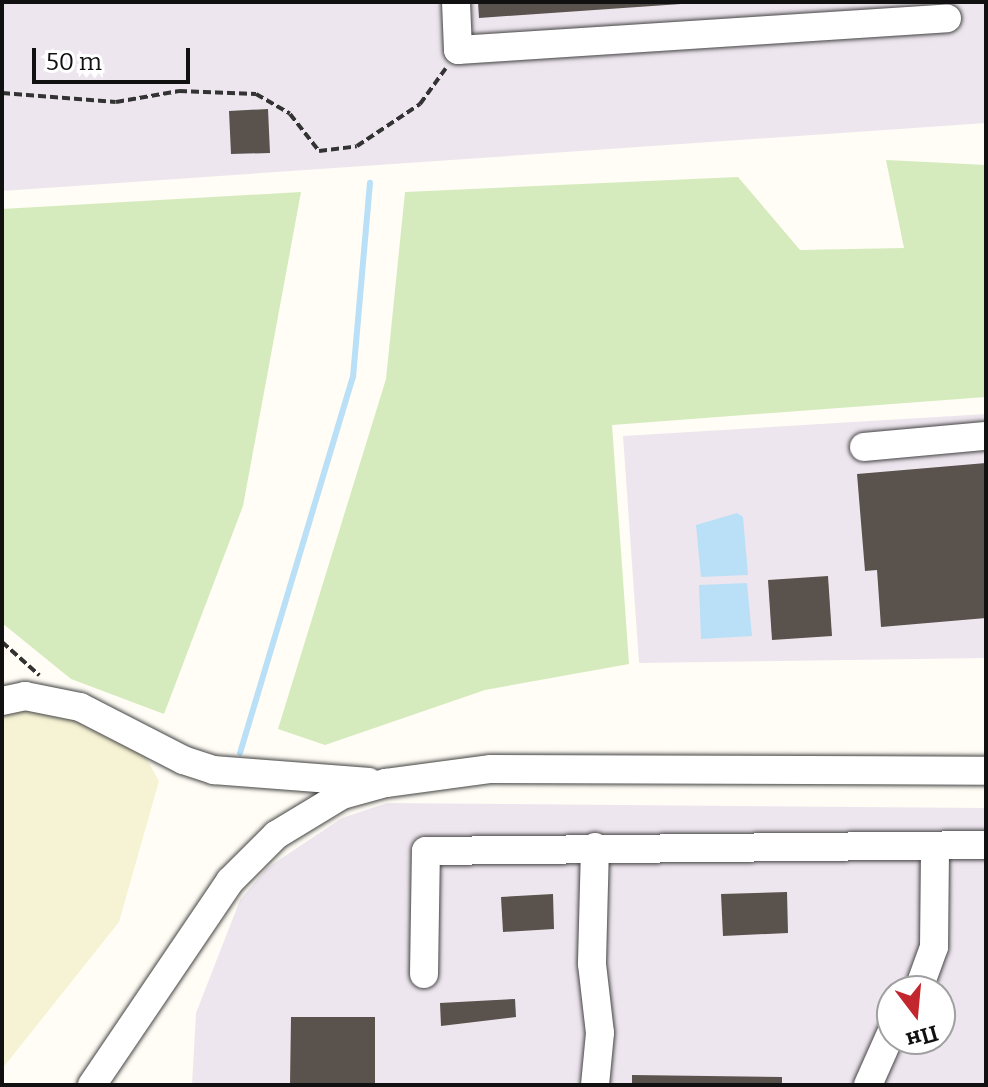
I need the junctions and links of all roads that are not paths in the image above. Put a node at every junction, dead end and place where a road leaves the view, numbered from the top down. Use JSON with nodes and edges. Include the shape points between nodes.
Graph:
{"nodes":[{"id":1,"x":456,"y":2,"type":"edge"},
{"id":2,"x":947,"y":18,"type":"dead end"},
{"id":3,"x":986,"y":436,"type":"edge"},
{"id":4,"x":864,"y":447,"type":"dead end"},
{"id":5,"x":2,"y":701,"type":"edge"},
{"id":6,"x":986,"y":771,"type":"edge"},
{"id":7,"x":386,"y":783,"type":"junction"},
{"id":8,"x":986,"y":845,"type":"edge"},
{"id":9,"x":595,"y":847,"type":"junction"},
{"id":10,"x":935,"y":847,"type":"junction"},
{"id":11,"x":424,"y":974,"type":"dead end"},
{"id":12,"x":924,"y":975,"type":"edge"},
{"id":13,"x":881,"y":1055,"type":"edge"},
{"id":14,"x":92,"y":1085,"type":"edge"},
{"id":15,"x":595,"y":1085,"type":"edge"},
{"id":16,"x":868,"y":1085,"type":"edge"}],
"edges":[{"from":1,"to":2,"type":"street","via":[[458,50]]},
{"from":3,"to":4,"type":"street"},
{"from":5,"to":7,"type":"street","via":[[25,696],[58,701],[214,770]]},
{"from":6,"to":7,"type":"street","via":[[491,769]]},
{"from":7,"to":14,"type":"street","via":[[342,795],[304,816],[249,859],[207,911]]},
{"from":8,"to":10,"type":"street"},
{"from":9,"to":10,"type":"street"},
{"from":9,"to":11,"type":"street","via":[[426,851]]},
{"from":9,"to":15,"type":"street","via":[[592,964],[600,1033]]},
{"from":10,"to":12,"type":"street","via":[[934,947]]},
{"from":13,"to":16,"type":"street"}]}
